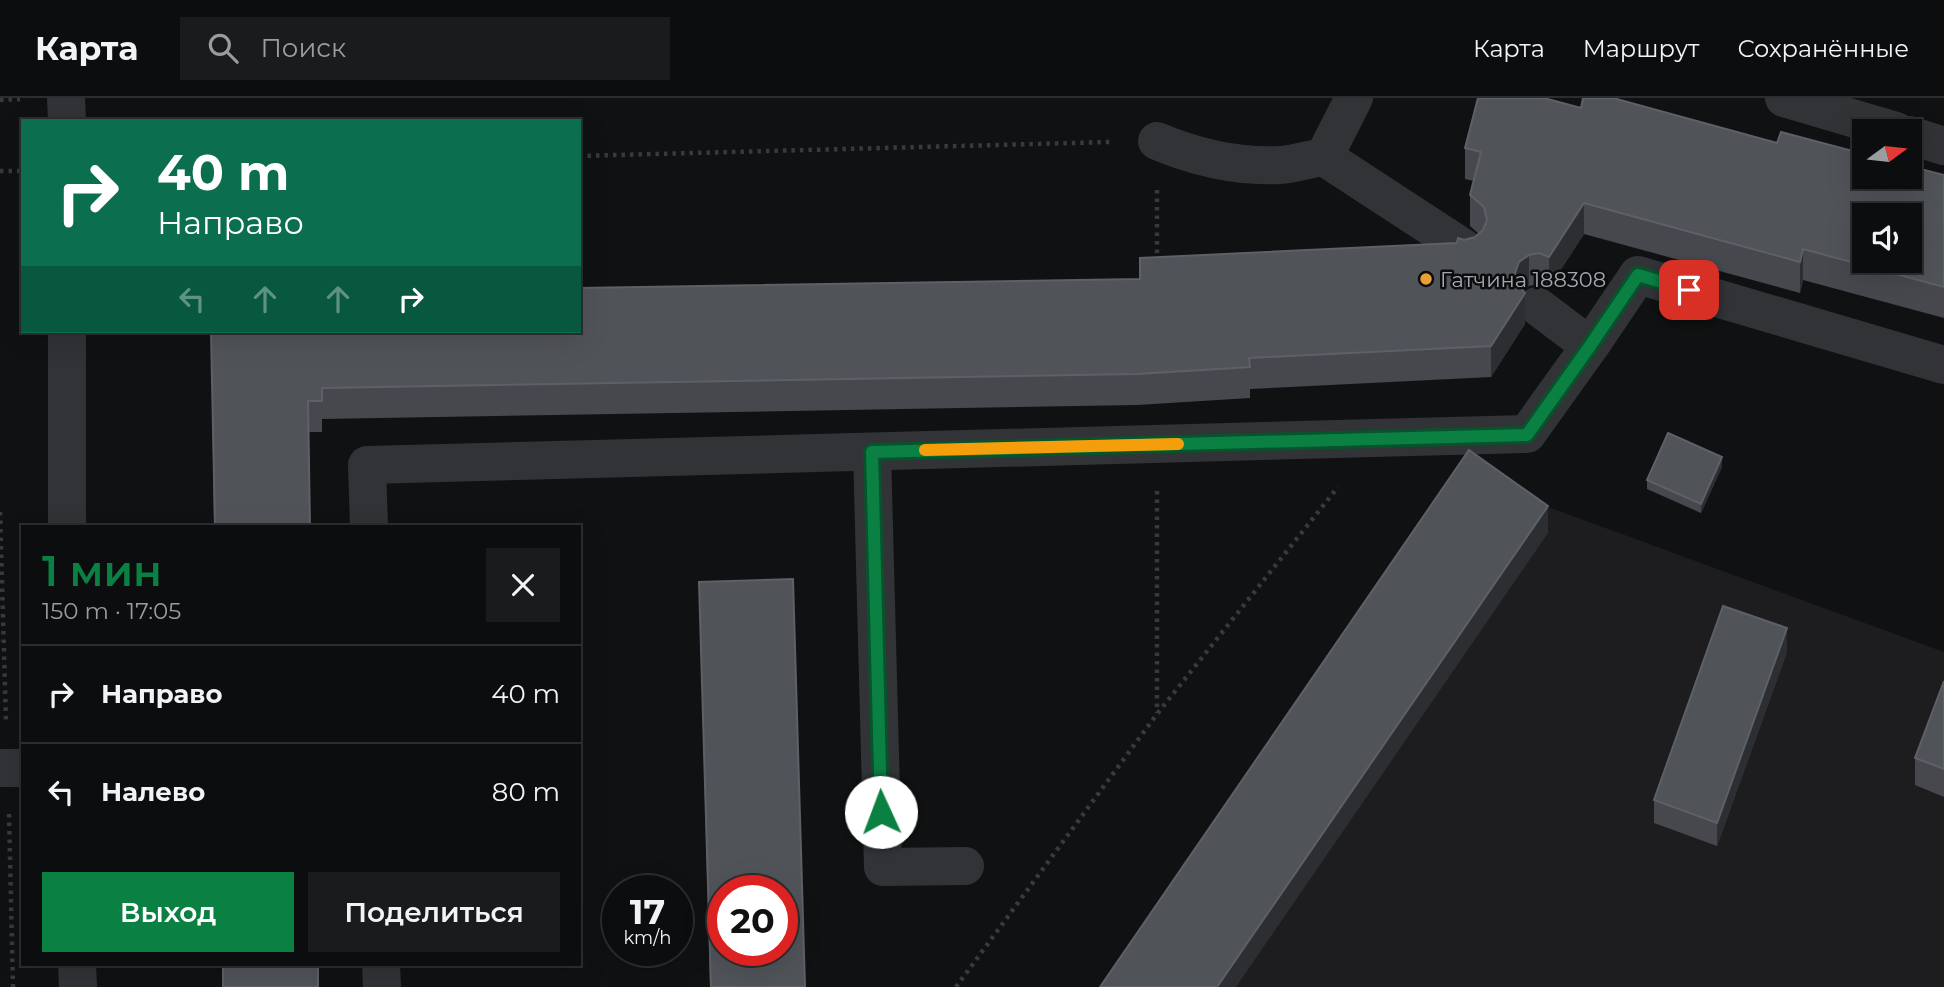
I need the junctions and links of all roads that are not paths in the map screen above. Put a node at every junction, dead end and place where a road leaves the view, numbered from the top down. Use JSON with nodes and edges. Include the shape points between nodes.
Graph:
{"nodes":[{"id":1,"x":66,"y":98,"type":"edge"},
{"id":2,"x":1354,"y":98,"type":"edge"},
{"id":3,"x":1784,"y":98,"type":"edge"},
{"id":4,"x":66,"y":119,"type":"edge"},
{"id":5,"x":1855,"y":119,"type":"edge"},
{"id":6,"x":1922,"y":139,"type":"edge"},
{"id":7,"x":1157,"y":141,"type":"road end"},
{"id":8,"x":1944,"y":146,"type":"edge"},
{"id":9,"x":1324,"y":157,"type":"junction"},
{"id":10,"x":1465,"y":250,"type":"edge"},
{"id":11,"x":1537,"y":306,"type":"dead end"},
{"id":12,"x":67,"y":333,"type":"edge"},
{"id":13,"x":1590,"y":346,"type":"junction"},
{"id":14,"x":1944,"y":365,"type":"edge"},
{"id":15,"x":872,"y":452,"type":"junction"},
{"id":16,"x":67,"y":525,"type":"edge"},
{"id":17,"x":369,"y":525,"type":"edge"},
{"id":18,"x":0,"y":768,"type":"edge"},
{"id":19,"x":21,"y":768,"type":"edge"},
{"id":20,"x":965,"y":866,"type":"dead end"},
{"id":21,"x":77,"y":966,"type":"edge"},
{"id":22,"x":381,"y":966,"type":"edge"},
{"id":23,"x":78,"y":987,"type":"edge"},
{"id":24,"x":382,"y":987,"type":"edge"}],
"edges":[{"from":1,"to":4,"type":"street"},
{"from":2,"to":9,"type":"street"},
{"from":3,"to":5,"type":"street"},
{"from":6,"to":8,"type":"street"},
{"from":7,"to":9,"type":"street","via":[[1240,164],[1282,165]]},
{"from":9,"to":10,"type":"street"},
{"from":11,"to":13,"type":"street"},
{"from":12,"to":16,"type":"street"},
{"from":13,"to":14,"type":"street","via":[[1638,275]]},
{"from":13,"to":15,"type":"street","via":[[1527,435]]},
{"from":15,"to":17,"type":"street","via":[[368,465]]},
{"from":15,"to":20,"type":"street","via":[[883,867]]},
{"from":18,"to":19,"type":"street"},
{"from":21,"to":23,"type":"street"},
{"from":22,"to":24,"type":"street"}]}
